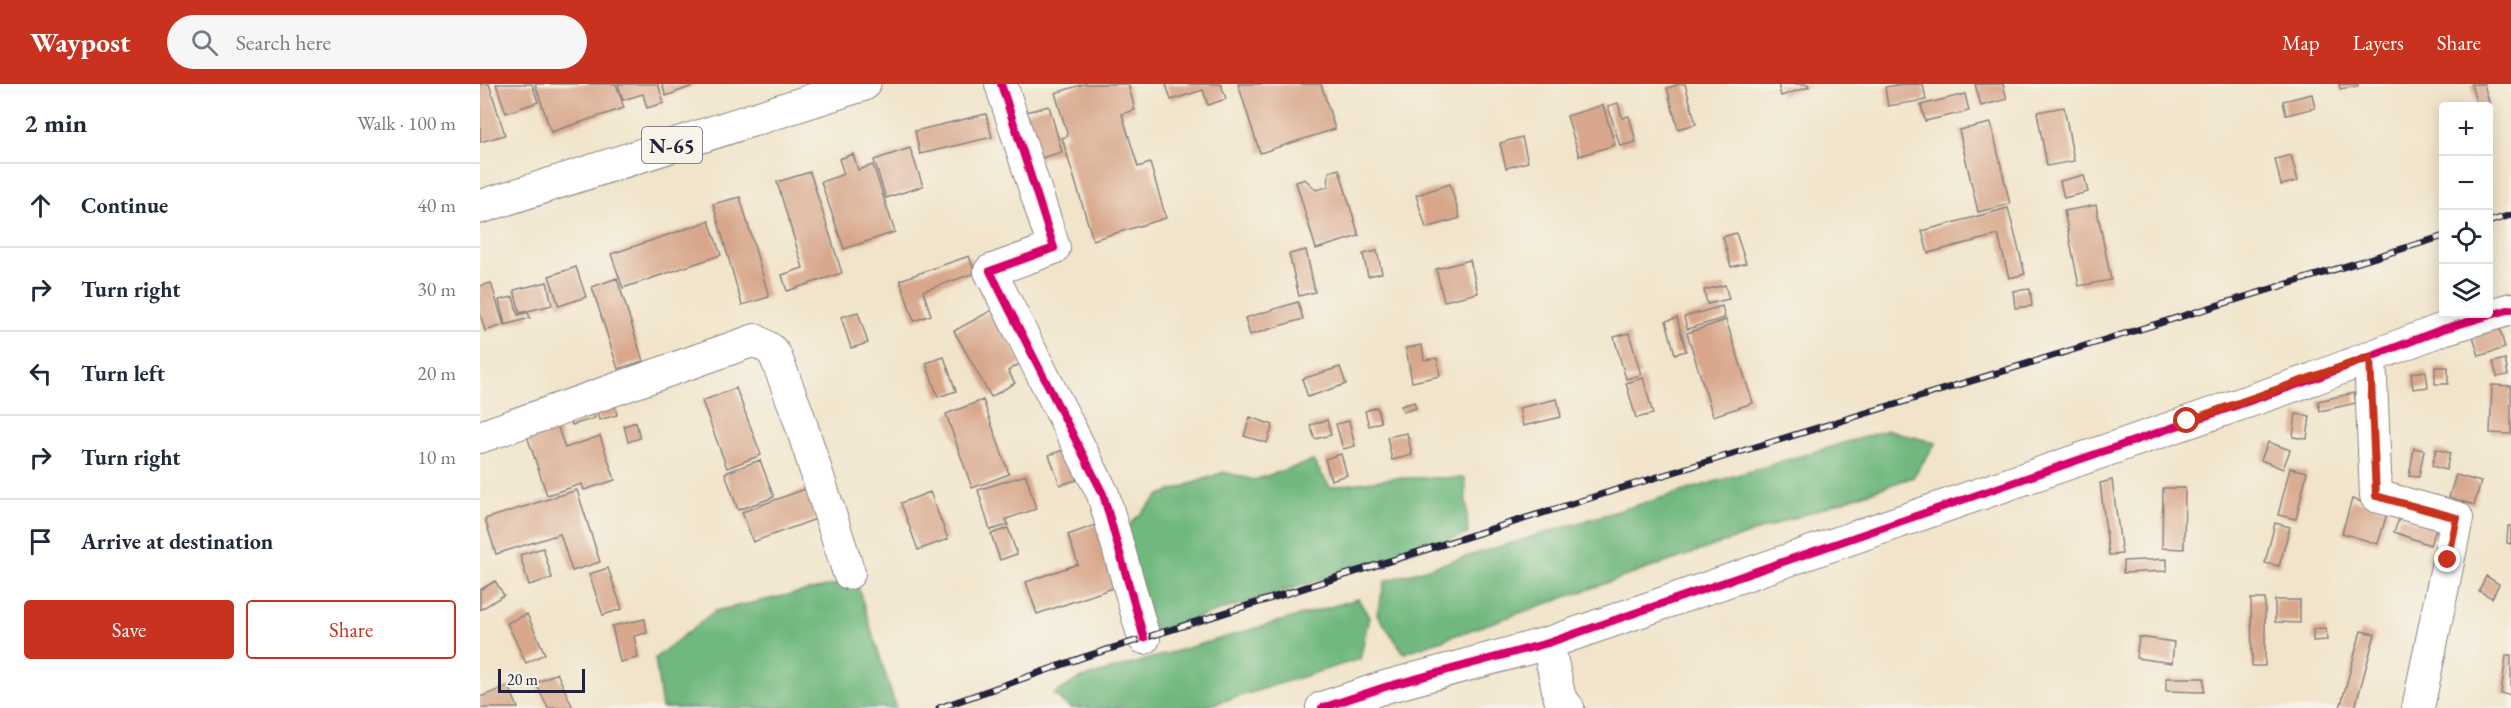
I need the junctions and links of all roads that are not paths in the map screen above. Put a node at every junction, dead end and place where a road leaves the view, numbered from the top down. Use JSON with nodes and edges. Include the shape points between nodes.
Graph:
{"nodes":[{"id":1,"x":864,"y":84,"type":"edge"},
{"id":2,"x":1001,"y":84,"type":"edge"},
{"id":3,"x":480,"y":207,"type":"edge"},
{"id":4,"x":2511,"y":309,"type":"edge"},
{"id":5,"x":2370,"y":357,"type":"junction"},
{"id":6,"x":480,"y":437,"type":"edge"},
{"id":7,"x":849,"y":573,"type":"dead end"},
{"id":8,"x":1144,"y":638,"type":"dead end"},
{"id":9,"x":1548,"y":643,"type":"junction"},
{"id":10,"x":1322,"y":708,"type":"edge"},
{"id":11,"x":1568,"y":708,"type":"edge"},
{"id":12,"x":2418,"y":708,"type":"edge"}],
"edges":[{"from":1,"to":3,"type":"highway","number":"N-65"},
{"from":2,"to":8,"type":"street","via":[[1054,248],[990,272],[1103,494]]},
{"from":4,"to":5,"type":"street"},
{"from":5,"to":9,"type":"street"},
{"from":5,"to":12,"type":"street","via":[[2376,496],[2457,518]]},
{"from":6,"to":7,"type":"street","via":[[755,340],[775,355]]},
{"from":9,"to":10,"type":"street"},
{"from":9,"to":11,"type":"street","via":[[1560,699]]}]}
